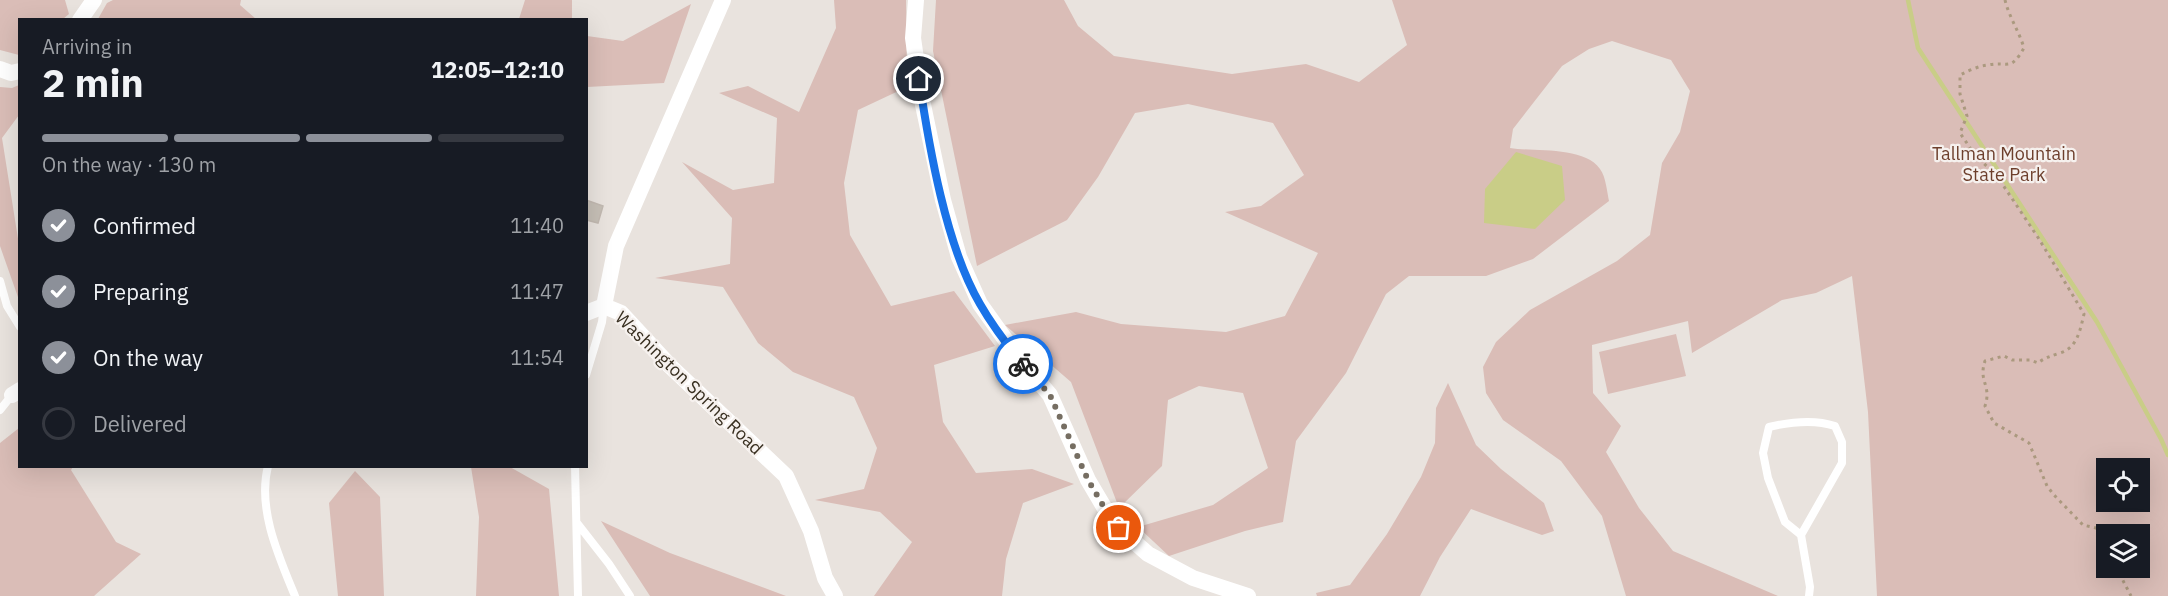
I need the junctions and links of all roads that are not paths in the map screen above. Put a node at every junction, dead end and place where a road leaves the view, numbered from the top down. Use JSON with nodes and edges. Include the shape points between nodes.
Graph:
{"nodes":[{"id":1,"x":94,"y":0,"type":"edge"},
{"id":2,"x":723,"y":0,"type":"edge"},
{"id":3,"x":916,"y":0,"type":"edge"},
{"id":4,"x":81,"y":18,"type":"edge"},
{"id":5,"x":0,"y":69,"type":"edge"},
{"id":6,"x":18,"y":71,"type":"edge"},
{"id":7,"x":0,"y":281,"type":"edge"},
{"id":8,"x":604,"y":306,"type":"junction"},
{"id":9,"x":588,"y":312,"type":"edge"},
{"id":10,"x":18,"y":324,"type":"edge"},
{"id":11,"x":588,"y":368,"type":"edge"},
{"id":12,"x":16,"y":393,"type":"edge"},
{"id":13,"x":0,"y":410,"type":"edge"},
{"id":14,"x":268,"y":468,"type":"edge"},
{"id":15,"x":575,"y":468,"type":"edge"},
{"id":16,"x":577,"y":523,"type":"junction"},
{"id":17,"x":1801,"y":535,"type":"junction"},
{"id":18,"x":295,"y":596,"type":"edge"},
{"id":19,"x":578,"y":596,"type":"edge"},
{"id":20,"x":630,"y":596,"type":"edge"},
{"id":21,"x":835,"y":596,"type":"edge"},
{"id":22,"x":1248,"y":596,"type":"edge"},
{"id":23,"x":1809,"y":596,"type":"edge"}],
"edges":[{"from":1,"to":4,"type":"street"},
{"from":2,"to":8,"type":"street","name":"Washington Spring Road","via":[[616,246]]},
{"from":3,"to":22,"type":"street","via":[[913,38],[940,189],[959,257],[980,304],[1050,395],[1088,480],[1114,524],[1148,554],[1193,578]]},
{"from":5,"to":6,"type":"street"},
{"from":7,"to":10,"type":"lane","via":[[7,306]]},
{"from":8,"to":9,"type":"street"},
{"from":8,"to":11,"type":"lane"},
{"from":8,"to":21,"type":"street","name":"Washington Spring Road","via":[[621,313],[670,366],[786,476]]},
{"from":12,"to":13,"type":"lane"},
{"from":14,"to":18,"type":"lane","via":[[264,487],[267,514]]},
{"from":15,"to":16,"type":"lane"},
{"from":16,"to":19,"type":"lane"},
{"from":16,"to":20,"type":"lane"},
{"from":17,"to":17,"type":"lane","via":[[1842,463],[1842,442],[1835,426],[1823,422],[1769,427],[1763,453],[1785,522]]},
{"from":17,"to":23,"type":"lane"}]}
